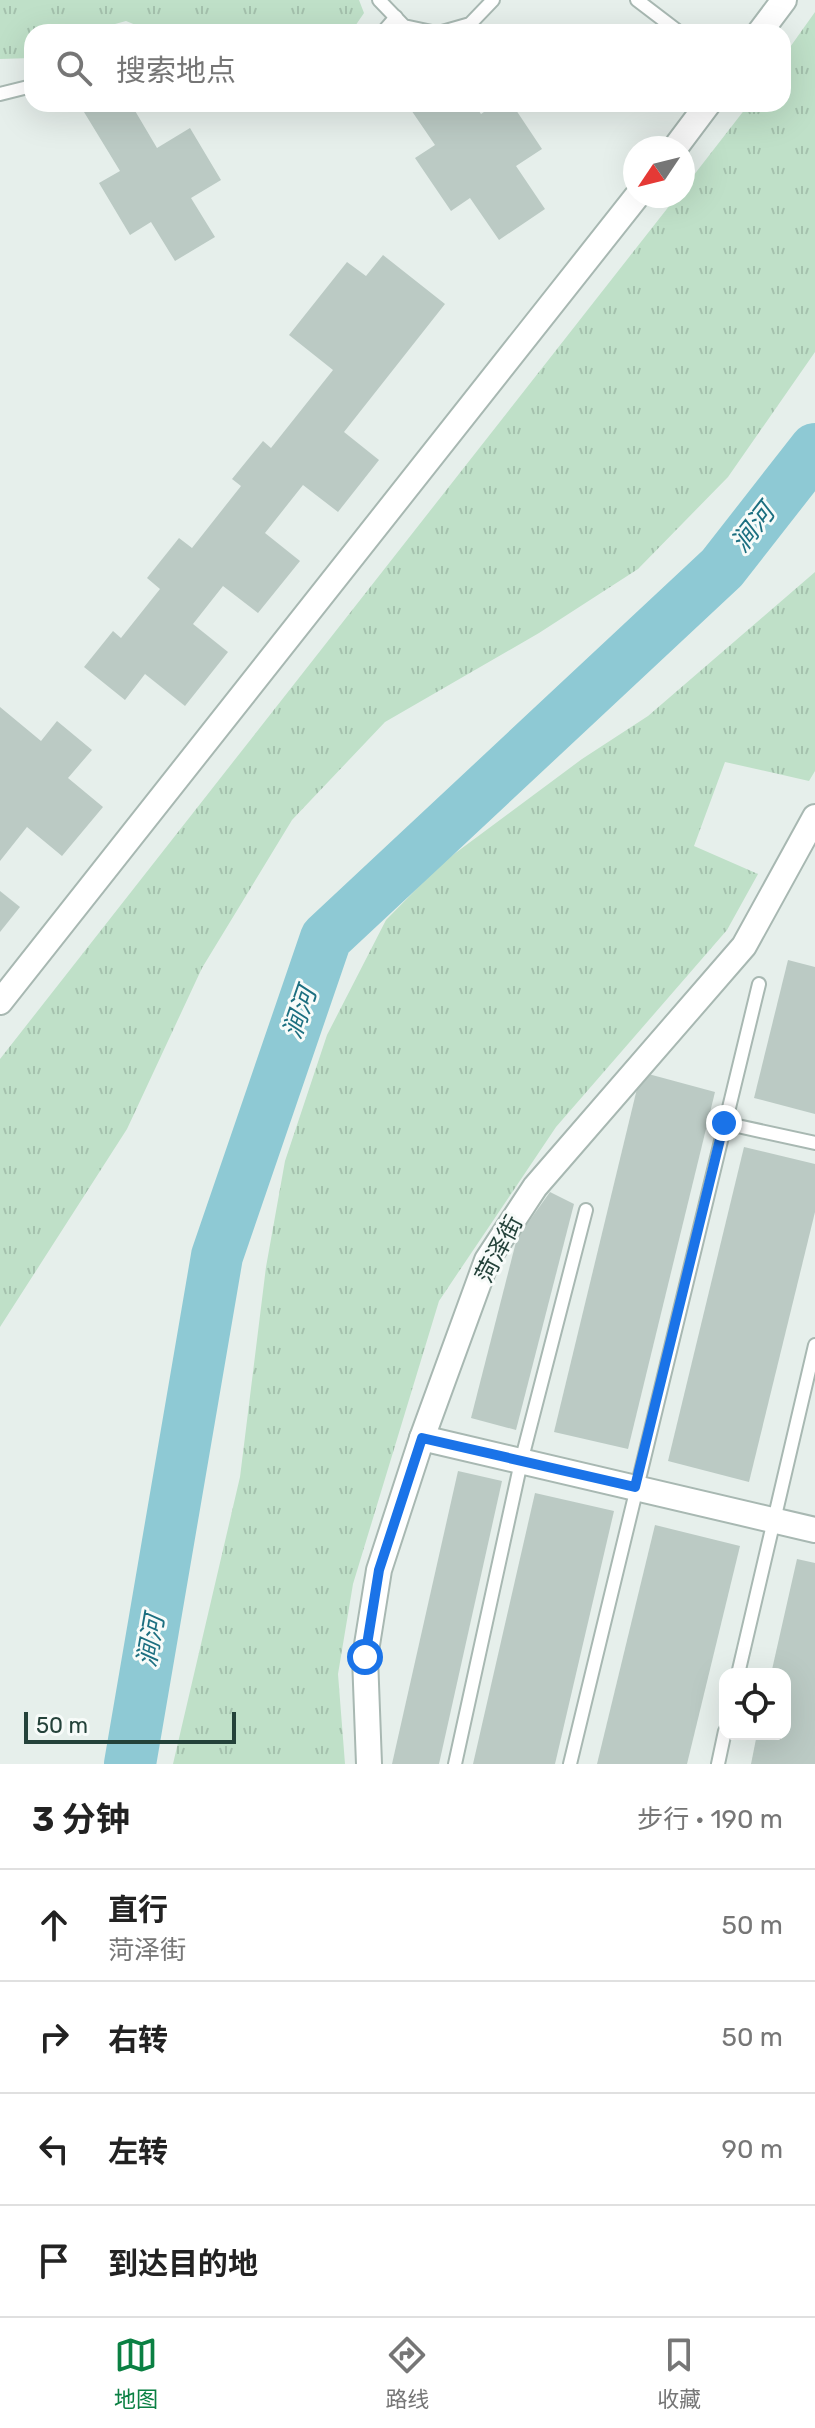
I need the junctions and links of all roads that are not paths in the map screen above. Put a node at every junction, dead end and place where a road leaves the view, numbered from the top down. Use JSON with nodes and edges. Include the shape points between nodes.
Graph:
{"nodes":[{"id":1,"x":379,"y":0,"type":"edge"},
{"id":2,"x":493,"y":0,"type":"edge"},
{"id":3,"x":637,"y":0,"type":"edge"},
{"id":4,"x":784,"y":0,"type":"edge"},
{"id":5,"x":396,"y":17,"type":"junction"},
{"id":6,"x":390,"y":24,"type":"edge"},
{"id":7,"x":402,"y":24,"type":"edge"},
{"id":8,"x":470,"y":24,"type":"edge"},
{"id":9,"x":668,"y":24,"type":"edge"},
{"id":10,"x":766,"y":24,"type":"edge"},
{"id":11,"x":24,"y":88,"type":"edge"},
{"id":12,"x":0,"y":94,"type":"edge"},
{"id":13,"x":702,"y":112,"type":"edge"},
{"id":14,"x":684,"y":136,"type":"edge"},
{"id":15,"x":628,"y":208,"type":"edge"},
{"id":16,"x":815,"y":817,"type":"edge"},
{"id":17,"x":759,"y":984,"type":"dead end"},
{"id":18,"x":0,"y":1002,"type":"edge"},
{"id":19,"x":724,"y":1123,"type":"junction"},
{"id":20,"x":815,"y":1143,"type":"edge"},
{"id":21,"x":586,"y":1210,"type":"dead end"},
{"id":22,"x":815,"y":1345,"type":"edge"},
{"id":23,"x":422,"y":1438,"type":"junction"},
{"id":24,"x":521,"y":1462,"type":"junction"},
{"id":25,"x":635,"y":1487,"type":"junction"},
{"id":26,"x":771,"y":1521,"type":"junction"},
{"id":27,"x":815,"y":1530,"type":"edge"},
{"id":28,"x":739,"y":1668,"type":"edge"},
{"id":29,"x":723,"y":1740,"type":"edge"},
{"id":30,"x":369,"y":1764,"type":"edge"},
{"id":31,"x":455,"y":1764,"type":"edge"},
{"id":32,"x":570,"y":1764,"type":"edge"},
{"id":33,"x":718,"y":1764,"type":"edge"}],
"edges":[{"from":1,"to":5,"type":"lane"},
{"from":2,"to":8,"type":"lane"},
{"from":3,"to":9,"type":"lane"},
{"from":4,"to":10,"type":"street"},
{"from":5,"to":6,"type":"lane"},
{"from":5,"to":7,"type":"lane"},
{"from":11,"to":12,"type":"lane"},
{"from":13,"to":14,"type":"street"},
{"from":15,"to":18,"type":"street"},
{"from":16,"to":23,"type":"street","name":"菏泽街","via":[[744,946],[535,1187],[487,1260]]},
{"from":17,"to":19,"type":"lane"},
{"from":19,"to":20,"type":"lane"},
{"from":19,"to":25,"type":"lane"},
{"from":21,"to":24,"type":"lane"},
{"from":22,"to":26,"type":"lane"},
{"from":23,"to":24,"type":"street"},
{"from":23,"to":30,"type":"street","name":"菏泽街","via":[[379,1570],[365,1657]]},
{"from":24,"to":25,"type":"street"},
{"from":24,"to":31,"type":"lane"},
{"from":25,"to":26,"type":"street"},
{"from":25,"to":32,"type":"lane"},
{"from":26,"to":27,"type":"street"},
{"from":26,"to":28,"type":"lane"},
{"from":29,"to":33,"type":"lane"}]}
